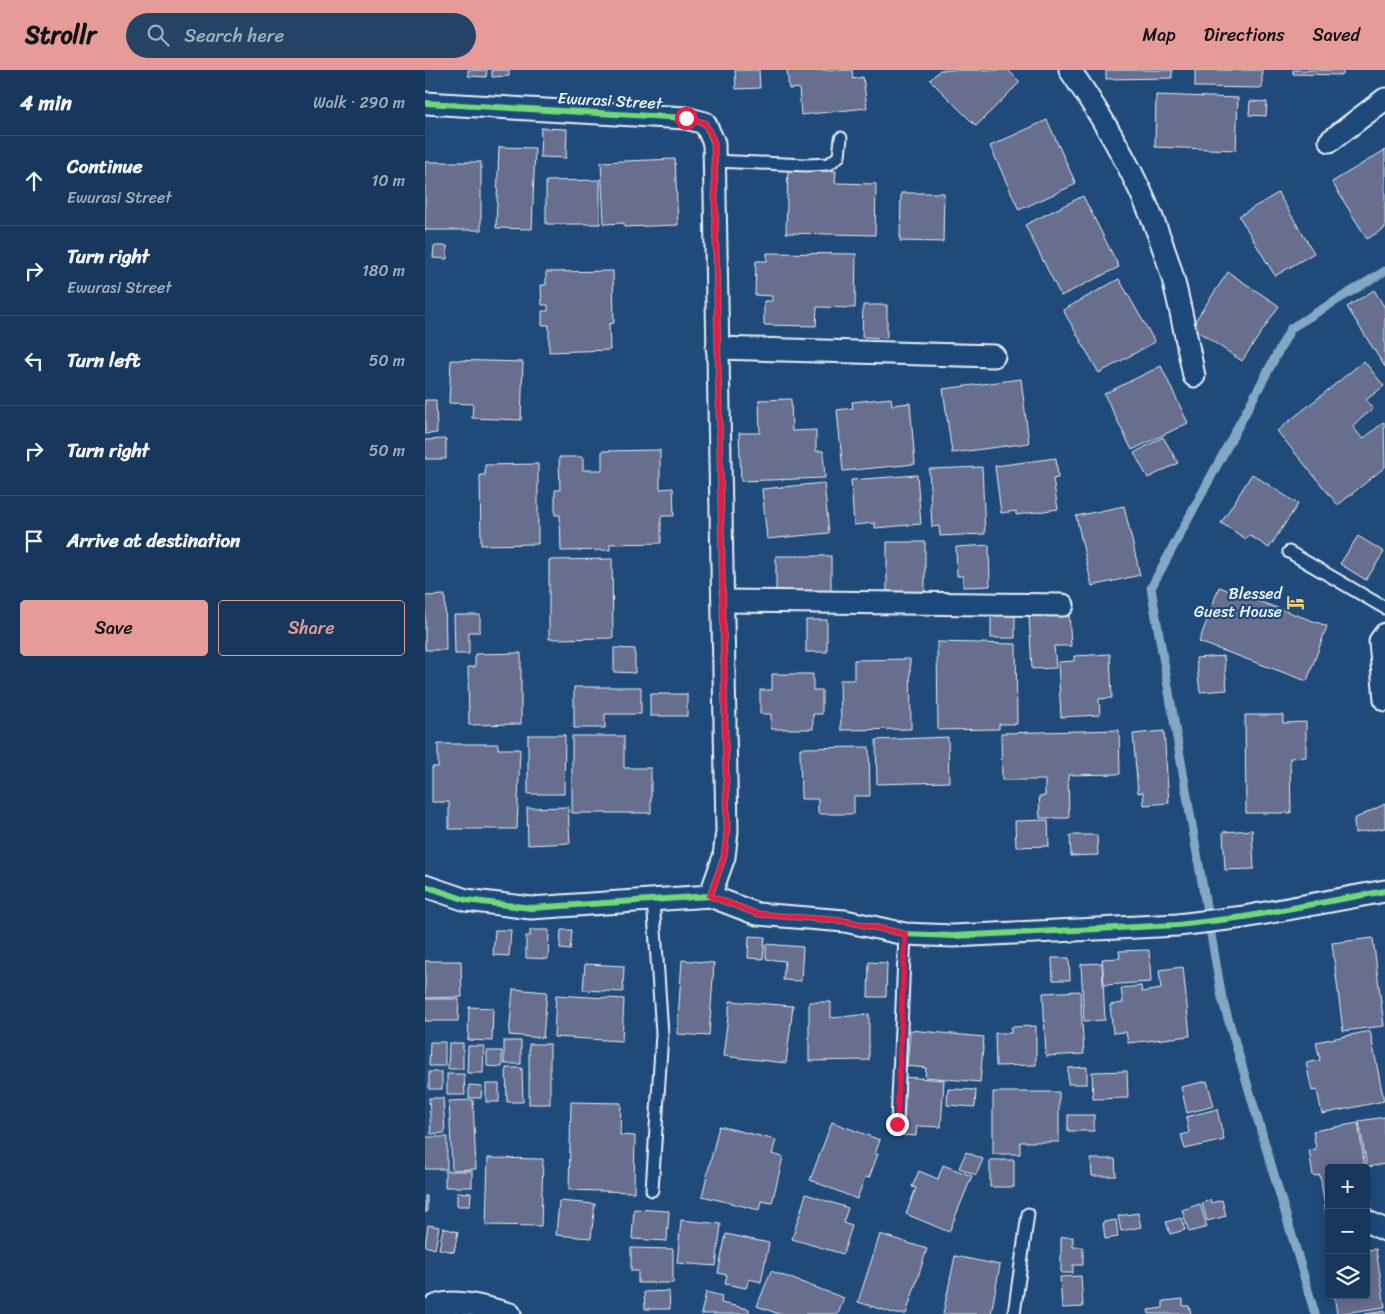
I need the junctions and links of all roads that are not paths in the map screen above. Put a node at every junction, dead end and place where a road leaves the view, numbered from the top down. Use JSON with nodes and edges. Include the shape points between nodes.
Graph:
{"nodes":[{"id":1,"x":1070,"y":70,"type":"edge"},
{"id":2,"x":1385,"y":99,"type":"edge"},
{"id":3,"x":425,"y":103,"type":"edge"},
{"id":4,"x":841,"y":138,"type":"dead end"},
{"id":5,"x":1330,"y":141,"type":"dead end"},
{"id":6,"x":714,"y":161,"type":"junction"},
{"id":7,"x":717,"y":348,"type":"junction"},
{"id":8,"x":994,"y":356,"type":"dead end"},
{"id":9,"x":1194,"y":376,"type":"dead end"},
{"id":10,"x":1289,"y":552,"type":"dead end"},
{"id":11,"x":725,"y":602,"type":"junction"},
{"id":12,"x":1063,"y":605,"type":"dead end"},
{"id":13,"x":1385,"y":608,"type":"edge"},
{"id":14,"x":1385,"y":634,"type":"edge"},
{"id":15,"x":1385,"y":700,"type":"edge"},
{"id":16,"x":425,"y":886,"type":"edge"},
{"id":17,"x":1385,"y":891,"type":"edge"},
{"id":18,"x":710,"y":896,"type":"junction"},
{"id":19,"x":653,"y":899,"type":"junction"},
{"id":20,"x":905,"y":934,"type":"junction"},
{"id":21,"x":897,"y":1124,"type":"dead end"},
{"id":22,"x":653,"y":1190,"type":"dead end"},
{"id":23,"x":1028,"y":1214,"type":"dead end"},
{"id":24,"x":1370,"y":1223,"type":"edge"},
{"id":25,"x":1385,"y":1230,"type":"edge"},
{"id":26,"x":426,"y":1314,"type":"edge"},
{"id":27,"x":510,"y":1314,"type":"edge"},
{"id":28,"x":1014,"y":1314,"type":"edge"}],
"edges":[{"from":1,"to":9,"type":"street","via":[[1092,102],[1153,220],[1172,275]]},
{"from":2,"to":5,"type":"street"},
{"from":3,"to":6,"type":"street","name":"Ewurasi Street","via":[[686,118],[705,123],[714,142]]},
{"from":4,"to":6,"type":"lane","via":[[839,156],[829,164],[807,166]]},
{"from":6,"to":7,"type":"street","name":"Ewurasi Street"},
{"from":7,"to":8,"type":"street"},
{"from":7,"to":11,"type":"street","name":"Ewurasi Street"},
{"from":10,"to":13,"type":"lane"},
{"from":11,"to":12,"type":"street"},
{"from":11,"to":18,"type":"street","name":"Ewurasi Street","via":[[727,831],[724,857]]},
{"from":14,"to":15,"type":"street","via":[[1380,641]]},
{"from":16,"to":19,"type":"street","via":[[466,900],[531,908]]},
{"from":17,"to":20,"type":"street","via":[[1244,917],[1178,925],[1015,934]]},
{"from":18,"to":19,"type":"street"},
{"from":18,"to":20,"type":"street","via":[[757,914],[845,921]]},
{"from":19,"to":22,"type":"lane","via":[[662,1034]]},
{"from":20,"to":21,"type":"lane"},
{"from":23,"to":28,"type":"lane"},
{"from":24,"to":25,"type":"street"},
{"from":26,"to":27,"type":"street","via":[[428,1310],[444,1304],[469,1303]]}]}
